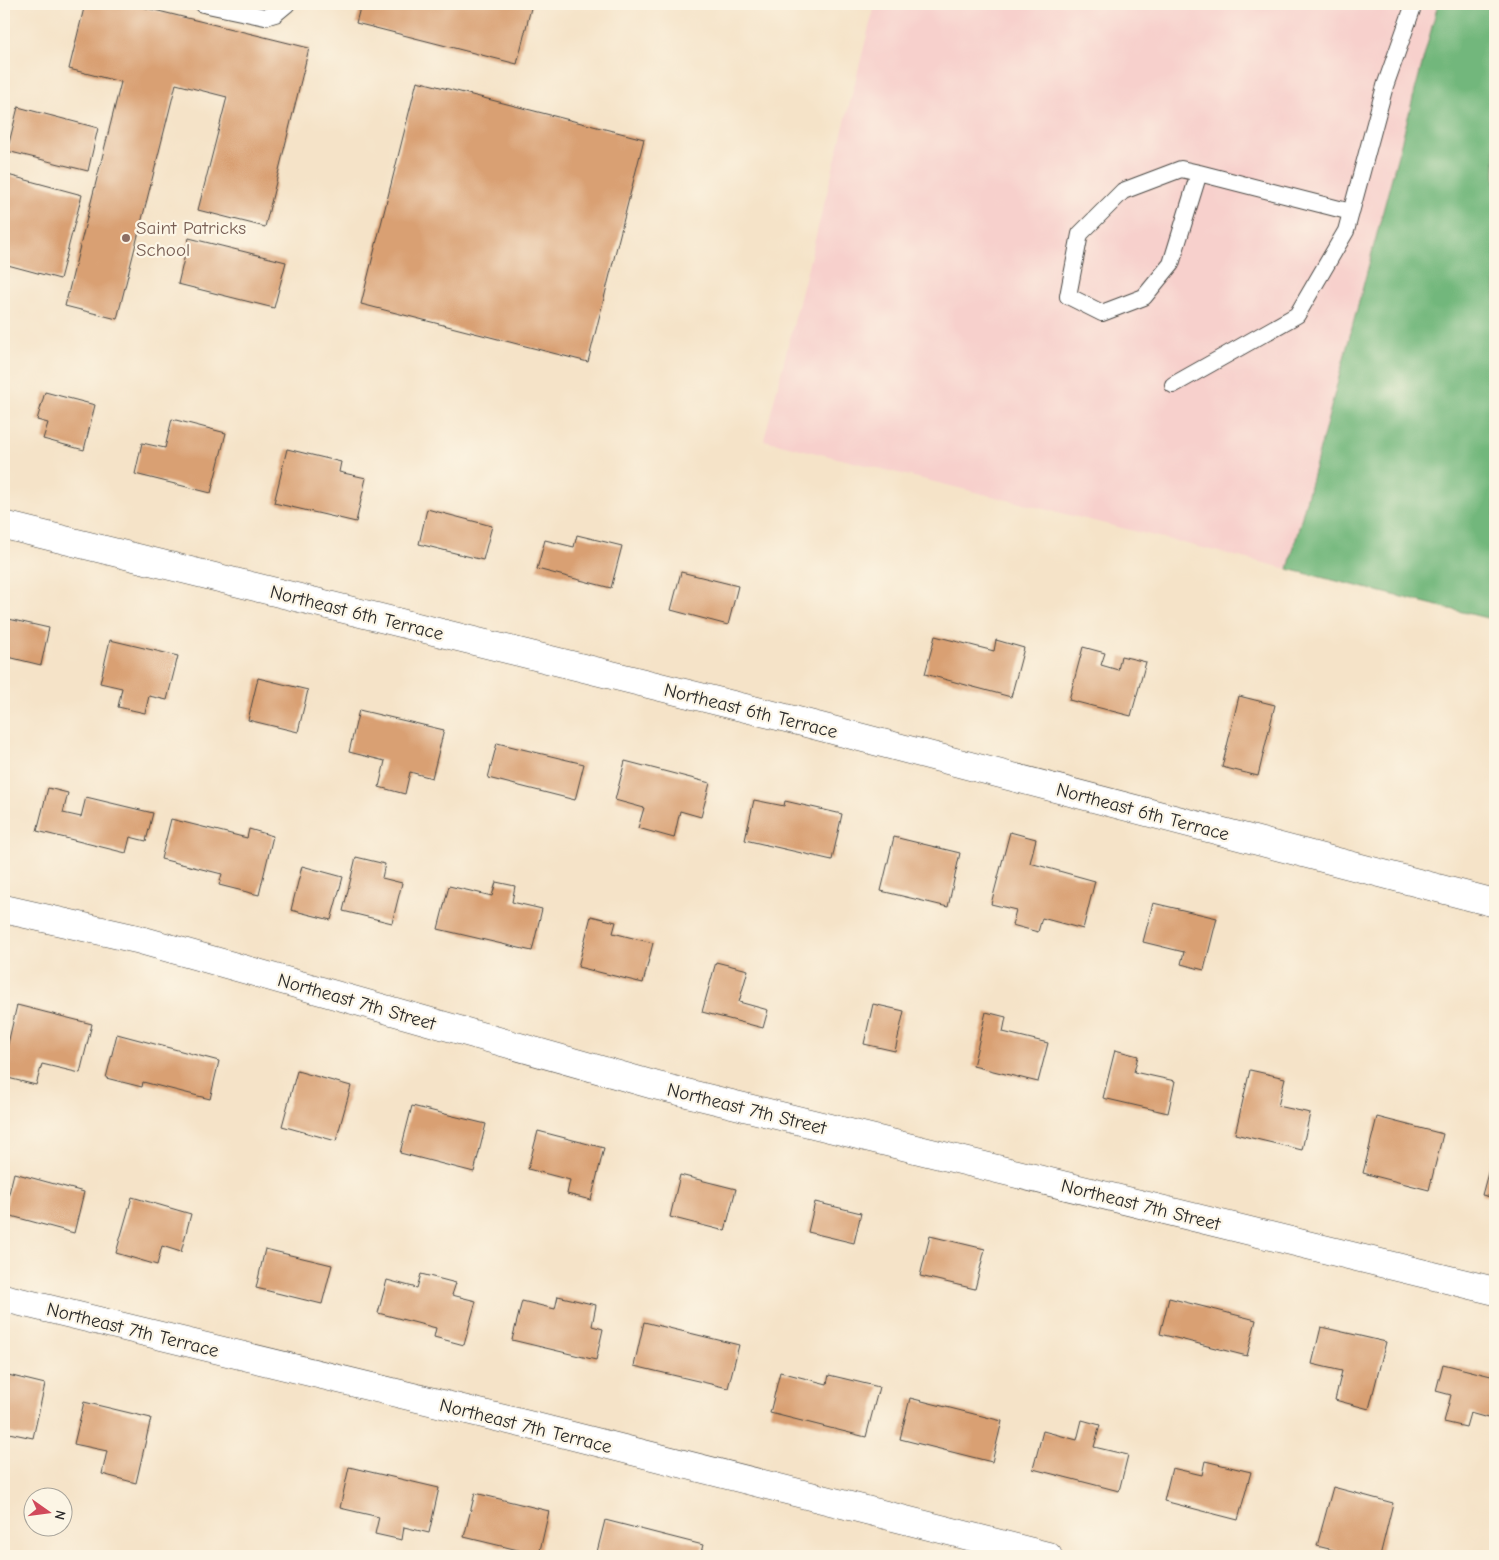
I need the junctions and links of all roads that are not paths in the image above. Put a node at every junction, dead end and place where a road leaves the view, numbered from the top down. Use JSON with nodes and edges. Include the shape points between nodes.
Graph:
{"nodes":[{"id":1,"x":207,"y":4,"type":"edge"},
{"id":2,"x":287,"y":4,"type":"edge"},
{"id":3,"x":1414,"y":4,"type":"edge"},
{"id":4,"x":1199,"y":173,"type":"junction"},
{"id":5,"x":1351,"y":212,"type":"junction"},
{"id":6,"x":1173,"y":385,"type":"dead end"},
{"id":7,"x":4,"y":525,"type":"edge"},
{"id":8,"x":1495,"y":903,"type":"edge"},
{"id":9,"x":4,"y":909,"type":"edge"},
{"id":10,"x":1495,"y":1291,"type":"edge"},
{"id":11,"x":4,"y":1298,"type":"edge"},
{"id":12,"x":1048,"y":1556,"type":"edge"}],
"edges":[{"from":1,"to":2,"type":"lane","via":[[265,17],[275,14]]},
{"from":3,"to":5,"type":"lane","via":[[1385,86]]},
{"from":4,"to":4,"type":"lane","via":[[1181,169],[1123,191],[1080,234],[1068,296],[1102,313],[1144,297],[1171,264]]},
{"from":4,"to":5,"type":"lane"},
{"from":5,"to":6,"type":"lane","via":[[1346,232],[1297,315]]},
{"from":7,"to":8,"type":"street","name":"Northeast 6th Terrace","via":[[798,721]]},
{"from":9,"to":10,"type":"street","name":"Northeast 7th Street","via":[[137,939],[654,1085]]},
{"from":11,"to":12,"type":"street","name":"Northeast 7th Terrace"}]}
